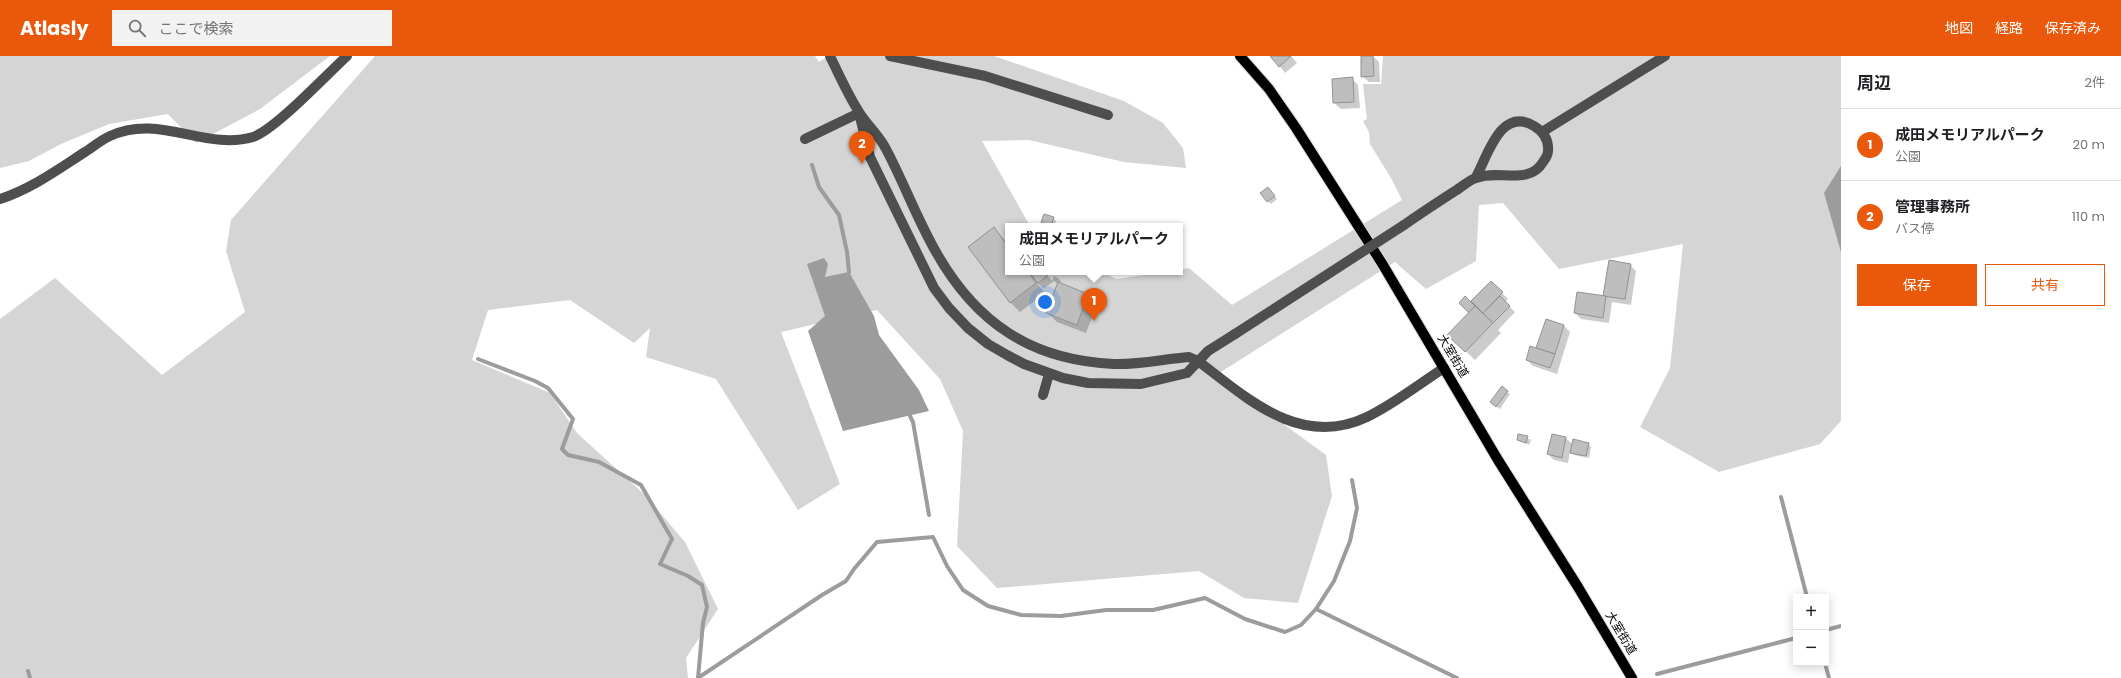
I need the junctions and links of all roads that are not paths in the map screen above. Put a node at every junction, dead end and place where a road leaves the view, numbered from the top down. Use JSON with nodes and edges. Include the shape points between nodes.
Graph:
{"nodes":[{"id":1,"x":347,"y":56,"type":"edge"},
{"id":2,"x":830,"y":56,"type":"edge"},
{"id":3,"x":890,"y":56,"type":"edge"},
{"id":4,"x":1240,"y":56,"type":"edge"},
{"id":5,"x":1665,"y":56,"type":"edge"},
{"id":6,"x":859,"y":113,"type":"junction"},
{"id":7,"x":1108,"y":115,"type":"dead end"},
{"id":8,"x":1542,"y":132,"type":"junction"},
{"id":9,"x":806,"y":139,"type":"dead end"},
{"id":10,"x":1476,"y":178,"type":"junction"},
{"id":11,"x":0,"y":199,"type":"edge"},
{"id":12,"x":1198,"y":361,"type":"junction"},
{"id":13,"x":1444,"y":368,"type":"junction"},
{"id":14,"x":1049,"y":374,"type":"junction"},
{"id":15,"x":1042,"y":395,"type":"dead end"},
{"id":16,"x":1632,"y":678,"type":"edge"}],
"edges":[{"from":1,"to":11,"type":"street","via":[[273,125],[254,136],[235,140],[212,139],[155,128],[134,128],[110,136],[38,182]]},
{"from":2,"to":6,"type":"street"},
{"from":3,"to":7,"type":"street","via":[[985,76]]},
{"from":4,"to":13,"type":"main road","name":"大室街道","via":[[1269,89],[1296,128],[1383,265]]},
{"from":5,"to":8,"type":"street"},
{"from":6,"to":9,"type":"street"},
{"from":6,"to":12,"type":"street","via":[[885,147],[950,277],[982,314],[1000,329],[1035,347],[1094,363],[1122,364],[1189,357]]},
{"from":6,"to":14,"type":"street","via":[[870,157],[934,288],[968,328],[988,344],[1024,364]]},
{"from":8,"to":10,"type":"street","via":[[1525,122],[1515,121],[1504,125],[1496,135]]},
{"from":8,"to":10,"type":"street","via":[[1548,142],[1548,154],[1535,172],[1525,176],[1502,174]]},
{"from":10,"to":12,"type":"street","bridge":true,"via":[[1208,351]]},
{"from":12,"to":13,"type":"street","via":[[1264,410],[1290,422],[1313,427],[1339,426],[1366,417]]},
{"from":12,"to":14,"type":"street","via":[[1187,373],[1141,384],[1088,383]]},
{"from":13,"to":16,"type":"main road","name":"大室街道"},
{"from":14,"to":15,"type":"street"}]}
